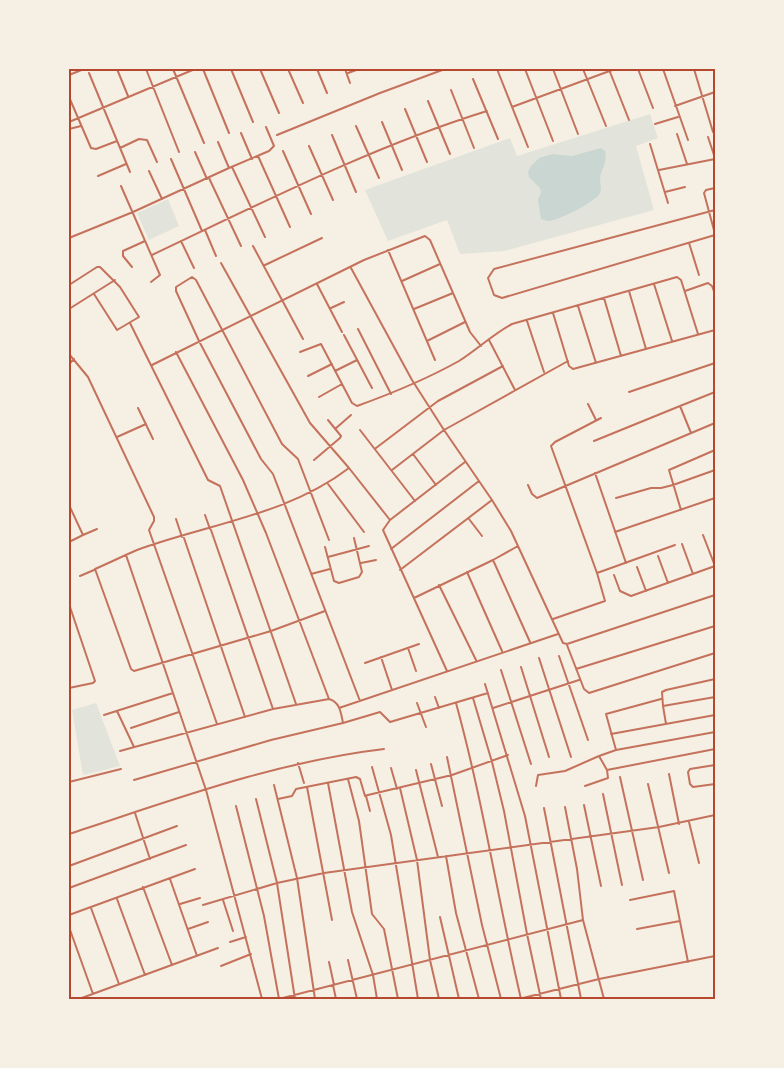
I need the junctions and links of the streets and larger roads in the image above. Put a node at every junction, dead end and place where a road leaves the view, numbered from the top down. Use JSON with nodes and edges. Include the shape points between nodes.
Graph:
{"nodes":[{"id":1,"x":84,"y":69,"type":"edge"},
{"id":2,"x":117,"y":69,"type":"edge"},
{"id":3,"x":146,"y":69,"type":"edge"},
{"id":4,"x":173,"y":69,"type":"edge"},
{"id":5,"x":195,"y":69,"type":"edge"},
{"id":6,"x":203,"y":69,"type":"edge"},
{"id":7,"x":231,"y":69,"type":"edge"},
{"id":8,"x":260,"y":69,"type":"edge"},
{"id":9,"x":288,"y":69,"type":"edge"},
{"id":10,"x":317,"y":69,"type":"edge"},
{"id":11,"x":345,"y":69,"type":"edge"},
{"id":12,"x":359,"y":69,"type":"edge"},
{"id":13,"x":445,"y":69,"type":"edge"},
{"id":14,"x":497,"y":69,"type":"edge"},
{"id":15,"x":525,"y":69,"type":"edge"},
{"id":16,"x":553,"y":69,"type":"edge"},
{"id":17,"x":583,"y":69,"type":"edge"},
{"id":18,"x":615,"y":69,"type":"edge"},
{"id":19,"x":638,"y":69,"type":"edge"},
{"id":20,"x":663,"y":69,"type":"edge"},
{"id":21,"x":693,"y":69,"type":"edge"},
{"id":22,"x":610,"y":71,"type":"junction"},
{"id":23,"x":88,"y":73,"type":"dead end"},
{"id":24,"x":347,"y":73,"type":"junction"},
{"id":25,"x":69,"y":75,"type":"edge"},
{"id":26,"x":176,"y":77,"type":"junction"},
{"id":27,"x":587,"y":79,"type":"junction"},
{"id":28,"x":474,"y":80,"type":"dead end"},
{"id":29,"x":351,"y":83,"type":"dead end"},
{"id":30,"x":152,"y":87,"type":"junction"},
{"id":31,"x":561,"y":87,"type":"junction"},
{"id":32,"x":451,"y":90,"type":"dead end"},
{"id":33,"x":715,"y":92,"type":"edge"},
{"id":34,"x":327,"y":93,"type":"dead end"},
{"id":35,"x":128,"y":96,"type":"junction"},
{"id":36,"x":702,"y":96,"type":"junction"},
{"id":37,"x":69,"y":97,"type":"edge"},
{"id":38,"x":535,"y":97,"type":"junction"},
{"id":39,"x":428,"y":101,"type":"dead end"},
{"id":40,"x":303,"y":103,"type":"dead end"},
{"id":41,"x":675,"y":106,"type":"junction"},
{"id":42,"x":103,"y":107,"type":"junction"},
{"id":43,"x":512,"y":107,"type":"junction"},
{"id":44,"x":653,"y":108,"type":"dead end"},
{"id":45,"x":405,"y":109,"type":"dead end"},
{"id":46,"x":487,"y":111,"type":"junction"},
{"id":47,"x":279,"y":113,"type":"dead end"},
{"id":48,"x":78,"y":117,"type":"junction"},
{"id":49,"x":680,"y":117,"type":"junction"},
{"id":50,"x":462,"y":118,"type":"junction"},
{"id":51,"x":629,"y":120,"type":"dead end"},
{"id":52,"x":69,"y":122,"type":"edge"},
{"id":53,"x":253,"y":122,"type":"dead end"},
{"id":54,"x":382,"y":122,"type":"dead end"},
{"id":55,"x":655,"y":124,"type":"dead end"},
{"id":56,"x":81,"y":126,"type":"junction"},
{"id":57,"x":356,"y":126,"type":"dead end"},
{"id":58,"x":439,"y":126,"type":"junction"},
{"id":59,"x":606,"y":126,"type":"dead end"},
{"id":60,"x":266,"y":127,"type":"dead end"},
{"id":61,"x":69,"y":129,"type":"edge"},
{"id":62,"x":713,"y":132,"type":"dead end"},
{"id":63,"x":229,"y":133,"type":"dead end"},
{"id":64,"x":241,"y":133,"type":"dead end"},
{"id":65,"x":578,"y":134,"type":"dead end"},
{"id":66,"x":677,"y":134,"type":"dead end"},
{"id":67,"x":277,"y":135,"type":"dead end"},
{"id":68,"x":332,"y":135,"type":"dead end"},
{"id":69,"x":416,"y":135,"type":"junction"},
{"id":70,"x":708,"y":138,"type":"dead end"},
{"id":71,"x":498,"y":139,"type":"dead end"},
{"id":72,"x":688,"y":140,"type":"dead end"},
{"id":73,"x":117,"y":141,"type":"junction"},
{"id":74,"x":553,"y":141,"type":"dead end"},
{"id":75,"x":218,"y":142,"type":"dead end"},
{"id":76,"x":204,"y":143,"type":"dead end"},
{"id":77,"x":391,"y":144,"type":"junction"},
{"id":78,"x":650,"y":144,"type":"dead end"},
{"id":79,"x":309,"y":146,"type":"dead end"},
{"id":80,"x":528,"y":147,"type":"dead end"},
{"id":81,"x":120,"y":148,"type":"junction"},
{"id":82,"x":474,"y":148,"type":"dead end"},
{"id":83,"x":179,"y":152,"type":"dead end"},
{"id":84,"x":195,"y":152,"type":"dead end"},
{"id":85,"x":283,"y":152,"type":"dead end"},
{"id":86,"x":450,"y":154,"type":"dead end"},
{"id":87,"x":368,"y":155,"type":"junction"},
{"id":88,"x":258,"y":156,"type":"junction"},
{"id":89,"x":715,"y":158,"type":"edge"},
{"id":90,"x":171,"y":159,"type":"dead end"},
{"id":91,"x":252,"y":159,"type":"junction"},
{"id":92,"x":157,"y":162,"type":"dead end"},
{"id":93,"x":427,"y":162,"type":"dead end"},
{"id":94,"x":127,"y":164,"type":"junction"},
{"id":95,"x":687,"y":164,"type":"junction"},
{"id":96,"x":345,"y":166,"type":"junction"},
{"id":97,"x":230,"y":167,"type":"junction"},
{"id":98,"x":402,"y":170,"type":"dead end"},
{"id":99,"x":659,"y":170,"type":"junction"},
{"id":100,"x":149,"y":171,"type":"dead end"},
{"id":101,"x":130,"y":172,"type":"dead end"},
{"id":102,"x":322,"y":175,"type":"junction"},
{"id":103,"x":98,"y":176,"type":"dead end"},
{"id":104,"x":208,"y":178,"type":"junction"},
{"id":105,"x":379,"y":178,"type":"dead end"},
{"id":106,"x":299,"y":185,"type":"junction"},
{"id":107,"x":121,"y":186,"type":"dead end"},
{"id":108,"x":685,"y":187,"type":"dead end"},
{"id":109,"x":715,"y":188,"type":"edge"},
{"id":110,"x":184,"y":190,"type":"junction"},
{"id":111,"x":356,"y":192,"type":"dead end"},
{"id":112,"x":665,"y":192,"type":"junction"},
{"id":113,"x":275,"y":196,"type":"junction"},
{"id":114,"x":162,"y":199,"type":"junction"},
{"id":115,"x":333,"y":200,"type":"dead end"},
{"id":116,"x":668,"y":203,"type":"dead end"},
{"id":117,"x":250,"y":209,"type":"junction"},
{"id":118,"x":715,"y":210,"type":"edge"},
{"id":119,"x":708,"y":211,"type":"junction"},
{"id":120,"x":133,"y":212,"type":"junction"},
{"id":121,"x":311,"y":214,"type":"dead end"},
{"id":122,"x":228,"y":219,"type":"junction"},
{"id":123,"x":290,"y":227,"type":"dead end"},
{"id":124,"x":203,"y":230,"type":"junction"},
{"id":125,"x":715,"y":235,"type":"edge"},
{"id":126,"x":265,"y":237,"type":"dead end"},
{"id":127,"x":69,"y":238,"type":"edge"},
{"id":128,"x":322,"y":238,"type":"dead end"},
{"id":129,"x":145,"y":241,"type":"junction"},
{"id":130,"x":181,"y":241,"type":"junction"},
{"id":131,"x":688,"y":243,"type":"junction"},
{"id":132,"x":241,"y":246,"type":"dead end"},
{"id":133,"x":253,"y":246,"type":"dead end"},
{"id":134,"x":388,"y":250,"type":"junction"},
{"id":135,"x":152,"y":255,"type":"junction"},
{"id":136,"x":216,"y":256,"type":"dead end"},
{"id":137,"x":221,"y":263,"type":"dead end"},
{"id":138,"x":441,"y":264,"type":"junction"},
{"id":139,"x":264,"y":265,"type":"junction"},
{"id":140,"x":132,"y":267,"type":"dead end"},
{"id":141,"x":194,"y":268,"type":"dead end"},
{"id":142,"x":351,"y":268,"type":"junction"},
{"id":143,"x":699,"y":275,"type":"dead end"},
{"id":144,"x":115,"y":280,"type":"junction"},
{"id":145,"x":402,"y":281,"type":"junction"},
{"id":146,"x":151,"y":282,"type":"dead end"},
{"id":147,"x":317,"y":284,"type":"junction"},
{"id":148,"x":654,"y":284,"type":"junction"},
{"id":149,"x":69,"y":285,"type":"edge"},
{"id":150,"x":629,"y":291,"type":"junction"},
{"id":151,"x":685,"y":291,"type":"junction"},
{"id":152,"x":453,"y":293,"type":"junction"},
{"id":153,"x":94,"y":294,"type":"junction"},
{"id":154,"x":715,"y":294,"type":"edge"},
{"id":155,"x":604,"y":298,"type":"junction"},
{"id":156,"x":281,"y":300,"type":"junction"},
{"id":157,"x":344,"y":302,"type":"dead end"},
{"id":158,"x":578,"y":306,"type":"junction"},
{"id":159,"x":330,"y":308,"type":"junction"},
{"id":160,"x":69,"y":309,"type":"edge"},
{"id":161,"x":414,"y":309,"type":"junction"},
{"id":162,"x":553,"y":313,"type":"junction"},
{"id":163,"x":250,"y":316,"type":"junction"},
{"id":164,"x":527,"y":321,"type":"junction"},
{"id":165,"x":465,"y":322,"type":"junction"},
{"id":166,"x":130,"y":323,"type":"junction"},
{"id":167,"x":223,"y":329,"type":"junction"},
{"id":168,"x":358,"y":329,"type":"dead end"},
{"id":169,"x":715,"y":330,"type":"edge"},
{"id":170,"x":698,"y":334,"type":"junction"},
{"id":171,"x":303,"y":339,"type":"dead end"},
{"id":172,"x":489,"y":339,"type":"junction"},
{"id":173,"x":199,"y":341,"type":"junction"},
{"id":174,"x":427,"y":341,"type":"junction"},
{"id":175,"x":672,"y":341,"type":"junction"},
{"id":176,"x":482,"y":346,"type":"junction"},
{"id":177,"x":646,"y":350,"type":"junction"},
{"id":178,"x":176,"y":352,"type":"junction"},
{"id":179,"x":300,"y":352,"type":"dead end"},
{"id":180,"x":69,"y":354,"type":"edge"},
{"id":181,"x":621,"y":356,"type":"junction"},
{"id":182,"x":74,"y":359,"type":"junction"},
{"id":183,"x":357,"y":360,"type":"junction"},
{"id":184,"x":435,"y":360,"type":"dead end"},
{"id":185,"x":568,"y":361,"type":"junction"},
{"id":186,"x":596,"y":363,"type":"junction"},
{"id":187,"x":715,"y":363,"type":"edge"},
{"id":188,"x":69,"y":364,"type":"edge"},
{"id":189,"x":332,"y":364,"type":"junction"},
{"id":190,"x":152,"y":365,"type":"junction"},
{"id":191,"x":502,"y":366,"type":"junction"},
{"id":192,"x":335,"y":370,"type":"junction"},
{"id":193,"x":545,"y":373,"type":"junction"},
{"id":194,"x":308,"y":376,"type":"dead end"},
{"id":195,"x":342,"y":384,"type":"junction"},
{"id":196,"x":415,"y":385,"type":"junction"},
{"id":197,"x":372,"y":388,"type":"dead end"},
{"id":198,"x":515,"y":390,"type":"junction"},
{"id":199,"x":629,"y":392,"type":"dead end"},
{"id":200,"x":715,"y":392,"type":"edge"},
{"id":201,"x":391,"y":394,"type":"junction"},
{"id":202,"x":319,"y":397,"type":"dead end"},
{"id":203,"x":588,"y":404,"type":"dead end"},
{"id":204,"x":680,"y":406,"type":"junction"},
{"id":205,"x":430,"y":407,"type":"junction"},
{"id":206,"x":138,"y":408,"type":"dead end"},
{"id":207,"x":351,"y":415,"type":"dead end"},
{"id":208,"x":601,"y":418,"type":"dead end"},
{"id":209,"x":328,"y":420,"type":"dead end"},
{"id":210,"x":596,"y":420,"type":"junction"},
{"id":211,"x":715,"y":423,"type":"edge"},
{"id":212,"x":146,"y":424,"type":"junction"},
{"id":213,"x":335,"y":429,"type":"junction"},
{"id":214,"x":360,"y":430,"type":"dead end"},
{"id":215,"x":444,"y":430,"type":"junction"},
{"id":216,"x":691,"y":433,"type":"junction"},
{"id":217,"x":117,"y":437,"type":"junction"},
{"id":218,"x":153,"y":439,"type":"dead end"},
{"id":219,"x":594,"y":441,"type":"dead end"},
{"id":220,"x":331,"y":447,"type":"junction"},
{"id":221,"x":376,"y":448,"type":"junction"},
{"id":222,"x":715,"y":450,"type":"edge"},
{"id":223,"x":413,"y":454,"type":"junction"},
{"id":224,"x":314,"y":460,"type":"dead end"},
{"id":225,"x":465,"y":462,"type":"junction"},
{"id":226,"x":349,"y":468,"type":"junction"},
{"id":227,"x":392,"y":470,"type":"junction"},
{"id":228,"x":715,"y":470,"type":"edge"},
{"id":229,"x":595,"y":473,"type":"junction"},
{"id":230,"x":479,"y":481,"type":"junction"},
{"id":231,"x":328,"y":484,"type":"junction"},
{"id":232,"x":436,"y":485,"type":"junction"},
{"id":233,"x":528,"y":485,"type":"dead end"},
{"id":234,"x":673,"y":485,"type":"junction"},
{"id":235,"x":565,"y":486,"type":"junction"},
{"id":236,"x":311,"y":493,"type":"junction"},
{"id":237,"x":616,"y":498,"type":"dead end"},
{"id":238,"x":715,"y":498,"type":"edge"},
{"id":239,"x":492,"y":500,"type":"junction"},
{"id":240,"x":415,"y":501,"type":"junction"},
{"id":241,"x":284,"y":503,"type":"junction"},
{"id":242,"x":69,"y":505,"type":"edge"},
{"id":243,"x":681,"y":510,"type":"junction"},
{"id":244,"x":258,"y":514,"type":"junction"},
{"id":245,"x":206,"y":515,"type":"dead end"},
{"id":246,"x":468,"y":518,"type":"junction"},
{"id":247,"x":176,"y":519,"type":"dead end"},
{"id":248,"x":390,"y":520,"type":"junction"},
{"id":249,"x":232,"y":523,"type":"junction"},
{"id":250,"x":97,"y":529,"type":"dead end"},
{"id":251,"x":211,"y":529,"type":"junction"},
{"id":252,"x":364,"y":532,"type":"dead end"},
{"id":253,"x":615,"y":532,"type":"junction"},
{"id":254,"x":83,"y":535,"type":"junction"},
{"id":255,"x":704,"y":535,"type":"dead end"},
{"id":256,"x":482,"y":536,"type":"dead end"},
{"id":257,"x":183,"y":537,"type":"junction"},
{"id":258,"x":354,"y":537,"type":"dead end"},
{"id":259,"x":329,"y":540,"type":"dead end"},
{"id":260,"x":69,"y":542,"type":"edge"},
{"id":261,"x":154,"y":544,"type":"junction"},
{"id":262,"x":682,"y":544,"type":"dead end"},
{"id":263,"x":519,"y":545,"type":"junction"},
{"id":264,"x":675,"y":545,"type":"dead end"},
{"id":265,"x":325,"y":546,"type":"dead end"},
{"id":266,"x":369,"y":546,"type":"dead end"},
{"id":267,"x":391,"y":549,"type":"junction"},
{"id":268,"x":357,"y":550,"type":"junction"},
{"id":269,"x":126,"y":555,"type":"junction"},
{"id":270,"x":658,"y":556,"type":"dead end"},
{"id":271,"x":328,"y":557,"type":"junction"},
{"id":272,"x":376,"y":560,"type":"dead end"},
{"id":273,"x":493,"y":560,"type":"junction"},
{"id":274,"x":361,"y":563,"type":"junction"},
{"id":275,"x":626,"y":563,"type":"junction"},
{"id":276,"x":715,"y":566,"type":"edge"},
{"id":277,"x":637,"y":567,"type":"dead end"},
{"id":278,"x":95,"y":569,"type":"junction"},
{"id":279,"x":330,"y":569,"type":"junction"},
{"id":280,"x":400,"y":570,"type":"junction"},
{"id":281,"x":467,"y":572,"type":"junction"},
{"id":282,"x":597,"y":573,"type":"junction"},
{"id":283,"x":311,"y":574,"type":"junction"},
{"id":284,"x":693,"y":574,"type":"junction"},
{"id":285,"x":614,"y":575,"type":"dead end"},
{"id":286,"x":80,"y":576,"type":"dead end"},
{"id":287,"x":668,"y":583,"type":"junction"},
{"id":288,"x":439,"y":585,"type":"junction"},
{"id":289,"x":646,"y":591,"type":"junction"},
{"id":290,"x":715,"y":594,"type":"edge"},
{"id":291,"x":414,"y":598,"type":"junction"},
{"id":292,"x":69,"y":604,"type":"edge"},
{"id":293,"x":325,"y":611,"type":"junction"},
{"id":294,"x":553,"y":619,"type":"junction"},
{"id":295,"x":298,"y":622,"type":"junction"},
{"id":296,"x":715,"y":626,"type":"edge"},
{"id":297,"x":271,"y":631,"type":"junction"},
{"id":298,"x":558,"y":633,"type":"junction"},
{"id":299,"x":249,"y":638,"type":"junction"},
{"id":300,"x":530,"y":642,"type":"junction"},
{"id":301,"x":419,"y":644,"type":"dead end"},
{"id":302,"x":567,"y":644,"type":"junction"},
{"id":303,"x":221,"y":646,"type":"junction"},
{"id":304,"x":408,"y":648,"type":"junction"},
{"id":305,"x":502,"y":651,"type":"junction"},
{"id":306,"x":715,"y":653,"type":"edge"},
{"id":307,"x":193,"y":655,"type":"junction"},
{"id":308,"x":559,"y":656,"type":"dead end"},
{"id":309,"x":381,"y":657,"type":"junction"},
{"id":310,"x":539,"y":658,"type":"dead end"},
{"id":311,"x":476,"y":660,"type":"junction"},
{"id":312,"x":163,"y":663,"type":"junction"},
{"id":313,"x":365,"y":663,"type":"dead end"},
{"id":314,"x":521,"y":667,"type":"dead end"},
{"id":315,"x":576,"y":669,"type":"junction"},
{"id":316,"x":501,"y":670,"type":"dead end"},
{"id":317,"x":416,"y":671,"type":"dead end"},
{"id":318,"x":447,"y":671,"type":"junction"},
{"id":319,"x":715,"y":679,"type":"edge"},
{"id":320,"x":580,"y":680,"type":"junction"},
{"id":321,"x":568,"y":683,"type":"junction"},
{"id":322,"x":485,"y":684,"type":"dead end"},
{"id":323,"x":69,"y":688,"type":"edge"},
{"id":324,"x":392,"y":690,"type":"junction"},
{"id":325,"x":549,"y":690,"type":"junction"},
{"id":326,"x":173,"y":693,"type":"junction"},
{"id":327,"x":488,"y":693,"type":"junction"},
{"id":328,"x":530,"y":696,"type":"junction"},
{"id":329,"x":435,"y":697,"type":"dead end"},
{"id":330,"x":715,"y":697,"type":"edge"},
{"id":331,"x":473,"y":698,"type":"junction"},
{"id":332,"x":329,"y":699,"type":"junction"},
{"id":333,"x":661,"y":699,"type":"junction"},
{"id":334,"x":360,"y":701,"type":"junction"},
{"id":335,"x":512,"y":702,"type":"junction"},
{"id":336,"x":417,"y":703,"type":"dead end"},
{"id":337,"x":456,"y":703,"type":"junction"},
{"id":338,"x":296,"y":704,"type":"junction"},
{"id":339,"x":663,"y":706,"type":"junction"},
{"id":340,"x":339,"y":708,"type":"junction"},
{"id":341,"x":439,"y":708,"type":"junction"},
{"id":342,"x":493,"y":708,"type":"junction"},
{"id":343,"x":273,"y":709,"type":"junction"},
{"id":344,"x":117,"y":711,"type":"junction"},
{"id":345,"x":179,"y":712,"type":"junction"},
{"id":346,"x":421,"y":713,"type":"junction"},
{"id":347,"x":105,"y":715,"type":"dead end"},
{"id":348,"x":715,"y":715,"type":"edge"},
{"id":349,"x":245,"y":717,"type":"junction"},
{"id":350,"x":344,"y":723,"type":"junction"},
{"id":351,"x":217,"y":724,"type":"junction"},
{"id":352,"x":666,"y":724,"type":"junction"},
{"id":353,"x":426,"y":727,"type":"dead end"},
{"id":354,"x":131,"y":728,"type":"dead end"},
{"id":355,"x":186,"y":732,"type":"junction"},
{"id":356,"x":715,"y":732,"type":"edge"},
{"id":357,"x":611,"y":734,"type":"junction"},
{"id":358,"x":588,"y":740,"type":"dead end"},
{"id":359,"x":134,"y":747,"type":"junction"},
{"id":360,"x":384,"y":749,"type":"dead end"},
{"id":361,"x":715,"y":749,"type":"edge"},
{"id":362,"x":616,"y":750,"type":"junction"},
{"id":363,"x":120,"y":751,"type":"dead end"},
{"id":364,"x":508,"y":755,"type":"junction"},
{"id":365,"x":599,"y":756,"type":"junction"},
{"id":366,"x":447,"y":757,"type":"dead end"},
{"id":367,"x":549,"y":757,"type":"dead end"},
{"id":368,"x":571,"y":757,"type":"dead end"},
{"id":369,"x":197,"y":761,"type":"junction"},
{"id":370,"x":492,"y":762,"type":"junction"},
{"id":371,"x":298,"y":763,"type":"junction"},
{"id":372,"x":431,"y":764,"type":"dead end"},
{"id":373,"x":531,"y":764,"type":"dead end"},
{"id":374,"x":715,"y":765,"type":"edge"},
{"id":375,"x":372,"y":767,"type":"dead end"},
{"id":376,"x":392,"y":768,"type":"dead end"},
{"id":377,"x":474,"y":768,"type":"junction"},
{"id":378,"x":121,"y":769,"type":"dead end"},
{"id":379,"x":416,"y":770,"type":"dead end"},
{"id":380,"x":607,"y":770,"type":"junction"},
{"id":381,"x":669,"y":774,"type":"dead end"},
{"id":382,"x":452,"y":775,"type":"junction"},
{"id":383,"x":620,"y":777,"type":"dead end"},
{"id":384,"x":348,"y":779,"type":"junction"},
{"id":385,"x":135,"y":780,"type":"dead end"},
{"id":386,"x":436,"y":780,"type":"junction"},
{"id":387,"x":69,"y":782,"type":"edge"},
{"id":388,"x":304,"y":783,"type":"dead end"},
{"id":389,"x":328,"y":783,"type":"junction"},
{"id":390,"x":420,"y":783,"type":"junction"},
{"id":391,"x":648,"y":784,"type":"dead end"},
{"id":392,"x":715,"y":784,"type":"edge"},
{"id":393,"x":274,"y":785,"type":"dead end"},
{"id":394,"x":536,"y":786,"type":"dead end"},
{"id":395,"x":585,"y":786,"type":"dead end"},
{"id":396,"x":307,"y":787,"type":"junction"},
{"id":397,"x":399,"y":788,"type":"junction"},
{"id":398,"x":206,"y":790,"type":"junction"},
{"id":399,"x":381,"y":793,"type":"junction"},
{"id":400,"x":603,"y":794,"type":"dead end"},
{"id":401,"x":366,"y":796,"type":"junction"},
{"id":402,"x":255,"y":799,"type":"dead end"},
{"id":403,"x":278,"y":799,"type":"junction"},
{"id":404,"x":584,"y":805,"type":"dead end"},
{"id":405,"x":236,"y":806,"type":"dead end"},
{"id":406,"x":442,"y":807,"type":"dead end"},
{"id":407,"x":566,"y":807,"type":"dead end"},
{"id":408,"x":544,"y":808,"type":"dead end"},
{"id":409,"x":370,"y":811,"type":"dead end"},
{"id":410,"x":135,"y":812,"type":"junction"},
{"id":411,"x":715,"y":815,"type":"edge"},
{"id":412,"x":688,"y":821,"type":"junction"},
{"id":413,"x":679,"y":824,"type":"junction"},
{"id":414,"x":177,"y":826,"type":"dead end"},
{"id":415,"x":659,"y":827,"type":"junction"},
{"id":416,"x":633,"y":831,"type":"junction"},
{"id":417,"x":612,"y":833,"type":"junction"},
{"id":418,"x":69,"y":834,"type":"edge"},
{"id":419,"x":591,"y":837,"type":"junction"},
{"id":420,"x":143,"y":839,"type":"junction"},
{"id":421,"x":571,"y":840,"type":"junction"},
{"id":422,"x":551,"y":842,"type":"junction"},
{"id":423,"x":186,"y":845,"type":"dead end"},
{"id":424,"x":531,"y":845,"type":"junction"},
{"id":425,"x":510,"y":848,"type":"junction"},
{"id":426,"x":489,"y":851,"type":"junction"},
{"id":427,"x":468,"y":854,"type":"junction"},
{"id":428,"x":446,"y":856,"type":"junction"},
{"id":429,"x":438,"y":857,"type":"junction"},
{"id":430,"x":150,"y":859,"type":"junction"},
{"id":431,"x":417,"y":860,"type":"junction"},
{"id":432,"x":396,"y":863,"type":"junction"},
{"id":433,"x":699,"y":863,"type":"dead end"},
{"id":434,"x":69,"y":866,"type":"edge"},
{"id":435,"x":365,"y":866,"type":"junction"},
{"id":436,"x":195,"y":869,"type":"dead end"},
{"id":437,"x":345,"y":870,"type":"junction"},
{"id":438,"x":324,"y":873,"type":"junction"},
{"id":439,"x":669,"y":873,"type":"dead end"},
{"id":440,"x":297,"y":878,"type":"junction"},
{"id":441,"x":170,"y":879,"type":"junction"},
{"id":442,"x":643,"y":880,"type":"dead end"},
{"id":443,"x":277,"y":882,"type":"junction"},
{"id":444,"x":622,"y":885,"type":"dead end"},
{"id":445,"x":601,"y":886,"type":"dead end"},
{"id":446,"x":143,"y":887,"type":"junction"},
{"id":447,"x":69,"y":888,"type":"edge"},
{"id":448,"x":256,"y":889,"type":"junction"},
{"id":449,"x":234,"y":895,"type":"junction"},
{"id":450,"x":117,"y":898,"type":"junction"},
{"id":451,"x":200,"y":898,"type":"dead end"},
{"id":452,"x":223,"y":899,"type":"junction"},
{"id":453,"x":630,"y":900,"type":"dead end"},
{"id":454,"x":179,"y":905,"type":"junction"},
{"id":455,"x":203,"y":905,"type":"dead end"},
{"id":456,"x":91,"y":907,"type":"junction"},
{"id":457,"x":69,"y":915,"type":"edge"},
{"id":458,"x":440,"y":917,"type":"dead end"},
{"id":459,"x":332,"y":920,"type":"dead end"},
{"id":460,"x":583,"y":920,"type":"junction"},
{"id":461,"x":680,"y":921,"type":"junction"},
{"id":462,"x":208,"y":922,"type":"dead end"},
{"id":463,"x":567,"y":924,"type":"junction"},
{"id":464,"x":69,"y":927,"type":"edge"},
{"id":465,"x":188,"y":929,"type":"junction"},
{"id":466,"x":547,"y":929,"type":"junction"},
{"id":467,"x":637,"y":929,"type":"dead end"},
{"id":468,"x":232,"y":931,"type":"dead end"},
{"id":469,"x":527,"y":934,"type":"junction"},
{"id":470,"x":246,"y":937,"type":"junction"},
{"id":471,"x":507,"y":940,"type":"junction"},
{"id":472,"x":230,"y":942,"type":"dead end"},
{"id":473,"x":487,"y":945,"type":"junction"},
{"id":474,"x":218,"y":948,"type":"dead end"},
{"id":475,"x":466,"y":950,"type":"junction"},
{"id":476,"x":251,"y":954,"type":"junction"},
{"id":477,"x":449,"y":955,"type":"junction"},
{"id":478,"x":198,"y":956,"type":"junction"},
{"id":479,"x":715,"y":956,"type":"edge"},
{"id":480,"x":348,"y":960,"type":"dead end"},
{"id":481,"x":430,"y":960,"type":"junction"},
{"id":482,"x":329,"y":962,"type":"dead end"},
{"id":483,"x":687,"y":962,"type":"junction"},
{"id":484,"x":172,"y":965,"type":"junction"},
{"id":485,"x":411,"y":965,"type":"junction"},
{"id":486,"x":221,"y":966,"type":"dead end"},
{"id":487,"x":392,"y":970,"type":"junction"},
{"id":488,"x":145,"y":975,"type":"junction"},
{"id":489,"x":373,"y":975,"type":"junction"},
{"id":490,"x":599,"y":979,"type":"junction"},
{"id":491,"x":353,"y":980,"type":"junction"},
{"id":492,"x":119,"y":984,"type":"junction"},
{"id":493,"x":578,"y":984,"type":"junction"},
{"id":494,"x":333,"y":985,"type":"junction"},
{"id":495,"x":559,"y":989,"type":"junction"},
{"id":496,"x":313,"y":990,"type":"junction"},
{"id":497,"x":540,"y":993,"type":"junction"},
{"id":498,"x":93,"y":994,"type":"junction"},
{"id":499,"x":294,"y":997,"type":"edge"},
{"id":500,"x":79,"y":999,"type":"edge"},
{"id":501,"x":262,"y":999,"type":"edge"},
{"id":502,"x":279,"y":999,"type":"edge"},
{"id":503,"x":315,"y":999,"type":"edge"},
{"id":504,"x":336,"y":999,"type":"edge"},
{"id":505,"x":357,"y":999,"type":"edge"},
{"id":506,"x":377,"y":999,"type":"edge"},
{"id":507,"x":398,"y":999,"type":"edge"},
{"id":508,"x":418,"y":999,"type":"edge"},
{"id":509,"x":439,"y":999,"type":"edge"},
{"id":510,"x":459,"y":999,"type":"edge"},
{"id":511,"x":480,"y":999,"type":"edge"},
{"id":512,"x":501,"y":999,"type":"edge"},
{"id":513,"x":520,"y":999,"type":"edge"},
{"id":514,"x":541,"y":999,"type":"edge"},
{"id":515,"x":561,"y":999,"type":"edge"},
{"id":516,"x":582,"y":999,"type":"edge"},
{"id":517,"x":604,"y":999,"type":"edge"}],
"edges":[{"from":1,"to":25,"type":"street"},
{"from":2,"to":35,"type":"street"},
{"from":3,"to":30,"type":"street"},
{"from":4,"to":26,"type":"street"},
{"from":5,"to":26,"type":"street"},
{"from":6,"to":63,"type":"street"},
{"from":7,"to":53,"type":"street"},
{"from":8,"to":47,"type":"street"},
{"from":9,"to":40,"type":"street"},
{"from":10,"to":34,"type":"street"},
{"from":11,"to":24,"type":"street"},
{"from":12,"to":24,"type":"street"},
{"from":13,"to":67,"type":"street"},
{"from":14,"to":43,"type":"street"},
{"from":15,"to":38,"type":"street"},
{"from":16,"to":31,"type":"street"},
{"from":17,"to":27,"type":"street"},
{"from":18,"to":22,"type":"street"},
{"from":19,"to":44,"type":"street"},
{"from":20,"to":41,"type":"street"},
{"from":21,"to":36,"type":"street"},
{"from":22,"to":27,"type":"street"},
{"from":22,"to":51,"type":"street"},
{"from":23,"to":42,"type":"street"},
{"from":24,"to":29,"type":"street"},
{"from":26,"to":30,"type":"street"},
{"from":26,"to":76,"type":"street"},
{"from":27,"to":31,"type":"street"},
{"from":27,"to":59,"type":"street"},
{"from":28,"to":46,"type":"street"},
{"from":30,"to":35,"type":"street"},
{"from":30,"to":83,"type":"street"},
{"from":31,"to":38,"type":"street"},
{"from":31,"to":65,"type":"street"},
{"from":32,"to":50,"type":"street"},
{"from":33,"to":36,"type":"street"},
{"from":35,"to":42,"type":"street"},
{"from":36,"to":41,"type":"street"},
{"from":36,"to":62,"type":"street"},
{"from":37,"to":48,"type":"street"},
{"from":38,"to":43,"type":"street"},
{"from":38,"to":74,"type":"street"},
{"from":39,"to":58,"type":"street"},
{"from":41,"to":49,"type":"street"},
{"from":42,"to":48,"type":"street"},
{"from":42,"to":73,"type":"street"},
{"from":43,"to":80,"type":"street"},
{"from":45,"to":69,"type":"street"},
{"from":46,"to":50,"type":"street"},
{"from":46,"to":71,"type":"street"},
{"from":48,"to":52,"type":"street"},
{"from":48,"to":56,"type":"street"},
{"from":49,"to":55,"type":"street"},
{"from":49,"to":72,"type":"street"},
{"from":50,"to":58,"type":"street"},
{"from":50,"to":82,"type":"street"},
{"from":54,"to":77,"type":"street"},
{"from":56,"to":61,"type":"street"},
{"from":56,"to":73,"type":"street","via":[[92,149]]},
{"from":57,"to":87,"type":"street"},
{"from":58,"to":69,"type":"street"},
{"from":58,"to":86,"type":"street"},
{"from":60,"to":88,"type":"street","via":[[274,146]]},
{"from":64,"to":91,"type":"street"},
{"from":66,"to":95,"type":"street"},
{"from":68,"to":96,"type":"street"},
{"from":69,"to":77,"type":"street"},
{"from":69,"to":93,"type":"street"},
{"from":70,"to":89,"type":"street"},
{"from":73,"to":81,"type":"street"},
{"from":75,"to":97,"type":"street"},
{"from":77,"to":87,"type":"street"},
{"from":77,"to":98,"type":"street"},
{"from":78,"to":99,"type":"street"},
{"from":79,"to":102,"type":"street"},
{"from":81,"to":92,"type":"street","via":[[147,140]]},
{"from":81,"to":94,"type":"street"},
{"from":84,"to":104,"type":"street"},
{"from":85,"to":106,"type":"street"},
{"from":87,"to":96,"type":"street"},
{"from":87,"to":105,"type":"street"},
{"from":88,"to":91,"type":"street"},
{"from":88,"to":113,"type":"street"},
{"from":89,"to":95,"type":"street"},
{"from":90,"to":110,"type":"street"},
{"from":91,"to":97,"type":"street"},
{"from":94,"to":101,"type":"street"},
{"from":94,"to":103,"type":"street"},
{"from":95,"to":99,"type":"street"},
{"from":96,"to":102,"type":"street"},
{"from":96,"to":111,"type":"street"},
{"from":97,"to":104,"type":"street"},
{"from":97,"to":117,"type":"street"},
{"from":99,"to":112,"type":"street"},
{"from":100,"to":114,"type":"street"},
{"from":102,"to":106,"type":"street"},
{"from":102,"to":115,"type":"street"},
{"from":104,"to":110,"type":"street"},
{"from":104,"to":122,"type":"street"},
{"from":106,"to":113,"type":"street"},
{"from":106,"to":121,"type":"street"},
{"from":107,"to":120,"type":"street"},
{"from":108,"to":112,"type":"street"},
{"from":109,"to":119,"type":"street","via":[[704,193]]},
{"from":110,"to":114,"type":"street"},
{"from":110,"to":124,"type":"street"},
{"from":112,"to":116,"type":"street"},
{"from":113,"to":117,"type":"street"},
{"from":113,"to":123,"type":"street"},
{"from":114,"to":120,"type":"street"},
{"from":117,"to":122,"type":"street"},
{"from":117,"to":126,"type":"street"},
{"from":118,"to":119,"type":"street"},
{"from":119,"to":125,"type":"street"},
{"from":119,"to":131,"type":"street","via":[[494,269],[488,278],[494,295],[502,298]]},
{"from":120,"to":127,"type":"street"},
{"from":120,"to":129,"type":"street"},
{"from":122,"to":124,"type":"street"},
{"from":122,"to":132,"type":"street"},
{"from":124,"to":130,"type":"street"},
{"from":124,"to":136,"type":"street"},
{"from":125,"to":131,"type":"street"},
{"from":128,"to":139,"type":"street"},
{"from":129,"to":135,"type":"street"},
{"from":129,"to":140,"type":"street","via":[[123,251]]},
{"from":130,"to":135,"type":"street"},
{"from":130,"to":141,"type":"street"},
{"from":131,"to":143,"type":"street"},
{"from":133,"to":139,"type":"street"},
{"from":134,"to":138,"type":"street","via":[[425,236]]},
{"from":134,"to":142,"type":"street"},
{"from":134,"to":145,"type":"street"},
{"from":135,"to":146,"type":"street","via":[[160,275]]},
{"from":137,"to":163,"type":"street"},
{"from":138,"to":145,"type":"street"},
{"from":138,"to":152,"type":"street"},
{"from":139,"to":156,"type":"street"},
{"from":142,"to":147,"type":"street"},
{"from":142,"to":196,"type":"street"},
{"from":144,"to":149,"type":"street","via":[[98,266]]},
{"from":144,"to":153,"type":"street"},
{"from":144,"to":166,"type":"street","via":[[139,317]]},
{"from":145,"to":161,"type":"street"},
{"from":147,"to":156,"type":"street"},
{"from":147,"to":159,"type":"street"},
{"from":148,"to":150,"type":"street"},
{"from":148,"to":151,"type":"street","via":[[679,278]]},
{"from":148,"to":175,"type":"street"},
{"from":150,"to":155,"type":"street"},
{"from":150,"to":177,"type":"street"},
{"from":151,"to":154,"type":"street","via":[[708,283]]},
{"from":151,"to":170,"type":"street"},
{"from":152,"to":161,"type":"street"},
{"from":152,"to":165,"type":"street"},
{"from":153,"to":160,"type":"street"},
{"from":153,"to":166,"type":"street","via":[[117,330]]},
{"from":155,"to":158,"type":"street"},
{"from":155,"to":181,"type":"street"},
{"from":156,"to":163,"type":"street"},
{"from":156,"to":171,"type":"street"},
{"from":157,"to":159,"type":"street"},
{"from":158,"to":162,"type":"street"},
{"from":158,"to":186,"type":"street"},
{"from":159,"to":183,"type":"street"},
{"from":161,"to":174,"type":"street"},
{"from":162,"to":164,"type":"street"},
{"from":162,"to":185,"type":"street"},
{"from":163,"to":167,"type":"street"},
{"from":163,"to":220,"type":"street","via":[[307,419]]},
{"from":164,"to":172,"type":"street","via":[[513,324]]},
{"from":164,"to":193,"type":"street"},
{"from":165,"to":174,"type":"street"},
{"from":165,"to":176,"type":"street"},
{"from":166,"to":190,"type":"street"},
{"from":167,"to":173,"type":"street"},
{"from":167,"to":173,"type":"street","via":[[192,277],[176,289]]},
{"from":167,"to":236,"type":"street","via":[[282,444],[298,459]]},
{"from":168,"to":201,"type":"street"},
{"from":169,"to":170,"type":"street"},
{"from":170,"to":175,"type":"street"},
{"from":172,"to":176,"type":"street"},
{"from":172,"to":191,"type":"street"},
{"from":173,"to":178,"type":"street"},
{"from":173,"to":241,"type":"street","via":[[261,459],[273,474]]},
{"from":174,"to":184,"type":"street"},
{"from":175,"to":177,"type":"street"},
{"from":176,"to":196,"type":"street"},
{"from":177,"to":181,"type":"street"},
{"from":178,"to":190,"type":"street"},
{"from":178,"to":244,"type":"street"},
{"from":179,"to":189,"type":"street","via":[[321,344]]},
{"from":180,"to":182,"type":"street"},
{"from":181,"to":186,"type":"street"},
{"from":182,"to":188,"type":"street"},
{"from":182,"to":217,"type":"street","via":[[88,377]]},
{"from":183,"to":192,"type":"street"},
{"from":183,"to":197,"type":"street"},
{"from":185,"to":186,"type":"street","via":[[573,369]]},
{"from":185,"to":193,"type":"street"},
{"from":187,"to":199,"type":"street"},
{"from":189,"to":192,"type":"street"},
{"from":189,"to":194,"type":"street"},
{"from":190,"to":249,"type":"street","via":[[207,478],[220,486]]},
{"from":191,"to":198,"type":"street"},
{"from":191,"to":205,"type":"street"},
{"from":192,"to":195,"type":"street"},
{"from":193,"to":198,"type":"street"},
{"from":195,"to":201,"type":"street","via":[[352,404],[357,406]]},
{"from":195,"to":202,"type":"street"},
{"from":196,"to":201,"type":"street"},
{"from":196,"to":205,"type":"street"},
{"from":198,"to":215,"type":"street"},
{"from":200,"to":204,"type":"street"},
{"from":203,"to":210,"type":"street"},
{"from":204,"to":216,"type":"street"},
{"from":204,"to":219,"type":"street"},
{"from":205,"to":215,"type":"street"},
{"from":205,"to":221,"type":"street"},
{"from":206,"to":212,"type":"street"},
{"from":207,"to":213,"type":"street"},
{"from":208,"to":210,"type":"street"},
{"from":209,"to":213,"type":"street"},
{"from":210,"to":235,"type":"street","via":[[551,447]]},
{"from":211,"to":216,"type":"street"},
{"from":212,"to":217,"type":"street"},
{"from":212,"to":218,"type":"street"},
{"from":213,"to":220,"type":"street","via":[[340,438]]},
{"from":214,"to":221,"type":"street"},
{"from":215,"to":223,"type":"street"},
{"from":215,"to":225,"type":"street"},
{"from":216,"to":229,"type":"street"},
{"from":217,"to":261,"type":"street","via":[[154,517],[149,530]]},
{"from":220,"to":224,"type":"street"},
{"from":220,"to":226,"type":"street"},
{"from":221,"to":227,"type":"street"},
{"from":222,"to":234,"type":"street","via":[[670,469]]},
{"from":223,"to":227,"type":"street"},
{"from":223,"to":232,"type":"street"},
{"from":225,"to":230,"type":"street"},
{"from":225,"to":232,"type":"street"},
{"from":226,"to":231,"type":"street"},
{"from":226,"to":248,"type":"street"},
{"from":227,"to":240,"type":"street"},
{"from":228,"to":234,"type":"street"},
{"from":229,"to":235,"type":"street"},
{"from":229,"to":253,"type":"street"},
{"from":230,"to":239,"type":"street"},
{"from":230,"to":267,"type":"street"},
{"from":231,"to":236,"type":"street"},
{"from":231,"to":252,"type":"street"},
{"from":232,"to":240,"type":"street"},
{"from":233,"to":235,"type":"street","via":[[537,498]]},
{"from":234,"to":237,"type":"street"},
{"from":234,"to":243,"type":"street"},
{"from":235,"to":282,"type":"street"},
{"from":236,"to":241,"type":"street"},
{"from":236,"to":259,"type":"street"},
{"from":238,"to":243,"type":"street"},
{"from":239,"to":246,"type":"street"},
{"from":239,"to":263,"type":"street"},
{"from":240,"to":248,"type":"street"},
{"from":241,"to":244,"type":"street"},
{"from":241,"to":283,"type":"street"},
{"from":242,"to":254,"type":"street"},
{"from":243,"to":253,"type":"street"},
{"from":244,"to":249,"type":"street"},
{"from":244,"to":295,"type":"street"},
{"from":245,"to":251,"type":"street"},
{"from":246,"to":256,"type":"street"},
{"from":246,"to":280,"type":"street"},
{"from":247,"to":257,"type":"street"},
{"from":248,"to":267,"type":"street","via":[[383,530]]},
{"from":249,"to":251,"type":"street"},
{"from":249,"to":297,"type":"street"},
{"from":250,"to":254,"type":"street"},
{"from":251,"to":257,"type":"street"},
{"from":251,"to":299,"type":"street"},
{"from":253,"to":275,"type":"street"},
{"from":254,"to":260,"type":"street"},
{"from":255,"to":276,"type":"street"},
{"from":257,"to":261,"type":"street"},
{"from":257,"to":303,"type":"street"},
{"from":258,"to":268,"type":"street"},
{"from":261,"to":269,"type":"street"},
{"from":261,"to":307,"type":"street"},
{"from":262,"to":284,"type":"street"},
{"from":263,"to":273,"type":"street"},
{"from":263,"to":294,"type":"street"},
{"from":264,"to":275,"type":"street"},
{"from":265,"to":271,"type":"street"},
{"from":266,"to":268,"type":"street"},
{"from":267,"to":280,"type":"street"},
{"from":268,"to":271,"type":"street"},
{"from":268,"to":274,"type":"street"},
{"from":269,"to":278,"type":"street"},
{"from":269,"to":312,"type":"street"},
{"from":270,"to":287,"type":"street"},
{"from":271,"to":279,"type":"street"},
{"from":272,"to":274,"type":"street"},
{"from":273,"to":281,"type":"street"},
{"from":273,"to":300,"type":"street"},
{"from":274,"to":279,"type":"street","via":[[361,576],[339,583],[334,581]]},
{"from":275,"to":282,"type":"street"},
{"from":276,"to":284,"type":"street"},
{"from":277,"to":289,"type":"street"},
{"from":278,"to":286,"type":"street"},
{"from":278,"to":312,"type":"street","via":[[131,669]]},
{"from":279,"to":283,"type":"street"},
{"from":280,"to":291,"type":"street"},
{"from":281,"to":288,"type":"street"},
{"from":281,"to":305,"type":"street"},
{"from":282,"to":294,"type":"street","via":[[604,603]]},
{"from":283,"to":293,"type":"street"},
{"from":284,"to":287,"type":"street"},
{"from":285,"to":289,"type":"street","via":[[624,594]]},
{"from":287,"to":289,"type":"street"},
{"from":288,"to":291,"type":"street"},
{"from":288,"to":311,"type":"street"},
{"from":290,"to":302,"type":"street"},
{"from":291,"to":318,"type":"street"},
{"from":292,"to":323,"type":"street","via":[[95,681]]},
{"from":293,"to":295,"type":"street"},
{"from":293,"to":334,"type":"street"},
{"from":294,"to":298,"type":"street"},
{"from":295,"to":297,"type":"street"},
{"from":295,"to":332,"type":"street"},
{"from":296,"to":315,"type":"street"},
{"from":297,"to":299,"type":"street"},
{"from":297,"to":338,"type":"street"},
{"from":298,"to":300,"type":"street"},
{"from":298,"to":302,"type":"street"},
{"from":299,"to":303,"type":"street"},
{"from":299,"to":343,"type":"street"},
{"from":300,"to":305,"type":"street"},
{"from":301,"to":304,"type":"street"},
{"from":302,"to":315,"type":"street"},
{"from":303,"to":307,"type":"street"},
{"from":303,"to":349,"type":"street"},
{"from":304,"to":309,"type":"street"},
{"from":304,"to":317,"type":"street"},
{"from":305,"to":311,"type":"street"},
{"from":306,"to":320,"type":"street","via":[[589,693]]},
{"from":307,"to":312,"type":"street"},
{"from":307,"to":351,"type":"street"},
{"from":308,"to":321,"type":"street"},
{"from":309,"to":313,"type":"street"},
{"from":309,"to":324,"type":"street"},
{"from":310,"to":325,"type":"street"},
{"from":311,"to":318,"type":"street"},
{"from":312,"to":326,"type":"street"},
{"from":314,"to":328,"type":"street"},
{"from":315,"to":320,"type":"street"},
{"from":316,"to":335,"type":"street"},
{"from":318,"to":324,"type":"street"},
{"from":319,"to":333,"type":"street","via":[[666,690]]},
{"from":320,"to":321,"type":"street"},
{"from":321,"to":325,"type":"street"},
{"from":321,"to":358,"type":"street"},
{"from":322,"to":327,"type":"street"},
{"from":324,"to":334,"type":"street"},
{"from":325,"to":328,"type":"street"},
{"from":325,"to":368,"type":"street"},
{"from":326,"to":344,"type":"street"},
{"from":326,"to":345,"type":"street"},
{"from":327,"to":331,"type":"street"},
{"from":327,"to":342,"type":"street"},
{"from":328,"to":335,"type":"street"},
{"from":328,"to":367,"type":"street"},
{"from":329,"to":341,"type":"street"},
{"from":330,"to":339,"type":"street"},
{"from":331,"to":337,"type":"street"},
{"from":331,"to":370,"type":"street"},
{"from":332,"to":338,"type":"street"},
{"from":332,"to":340,"type":"street"},
{"from":333,"to":339,"type":"street"},
{"from":333,"to":357,"type":"street","via":[[607,713]]},
{"from":334,"to":340,"type":"street"},
{"from":335,"to":342,"type":"street"},
{"from":335,"to":373,"type":"street"},
{"from":336,"to":346,"type":"street"},
{"from":337,"to":341,"type":"street"},
{"from":337,"to":377,"type":"street"},
{"from":338,"to":343,"type":"street"},
{"from":339,"to":352,"type":"street"},
{"from":340,"to":350,"type":"street"},
{"from":341,"to":346,"type":"street"},
{"from":342,"to":364,"type":"street"},
{"from":343,"to":349,"type":"street"},
{"from":344,"to":347,"type":"street"},
{"from":344,"to":359,"type":"street"},
{"from":345,"to":354,"type":"street"},
{"from":345,"to":355,"type":"street"},
{"from":346,"to":350,"type":"street","via":[[390,722],[380,712]]},
{"from":346,"to":353,"type":"street"},
{"from":348,"to":352,"type":"street"},
{"from":349,"to":351,"type":"street"},
{"from":350,"to":369,"type":"street"},
{"from":351,"to":355,"type":"street"},
{"from":352,"to":357,"type":"street"},
{"from":355,"to":359,"type":"street"},
{"from":355,"to":369,"type":"street"},
{"from":356,"to":362,"type":"street"},
{"from":357,"to":362,"type":"street"},
{"from":359,"to":363,"type":"street"},
{"from":360,"to":371,"type":"street"},
{"from":361,"to":380,"type":"street"},
{"from":362,"to":365,"type":"street"},
{"from":364,"to":370,"type":"street"},
{"from":364,"to":424,"type":"street"},
{"from":365,"to":380,"type":"street"},
{"from":365,"to":394,"type":"street","via":[[565,771],[538,775]]},
{"from":366,"to":382,"type":"street"},
{"from":369,"to":385,"type":"street"},
{"from":369,"to":398,"type":"street"},
{"from":370,"to":377,"type":"street"},
{"from":370,"to":425,"type":"street"},
{"from":371,"to":388,"type":"street"},
{"from":371,"to":398,"type":"street"},
{"from":372,"to":386,"type":"street"},
{"from":374,"to":392,"type":"street","via":[[688,772],[693,787]]},
{"from":375,"to":399,"type":"street"},
{"from":376,"to":397,"type":"street"},
{"from":377,"to":382,"type":"street"},
{"from":377,"to":426,"type":"street"},
{"from":378,"to":387,"type":"street"},
{"from":379,"to":390,"type":"street"},
{"from":380,"to":395,"type":"street","via":[[607,779]]},
{"from":381,"to":413,"type":"street"},
{"from":382,"to":386,"type":"street"},
{"from":382,"to":427,"type":"street"},
{"from":383,"to":416,"type":"street"},
{"from":384,"to":389,"type":"street"},
{"from":384,"to":401,"type":"street","via":[[359,778]]},
{"from":384,"to":435,"type":"street"},
{"from":386,"to":390,"type":"street"},
{"from":386,"to":406,"type":"street"},
{"from":389,"to":396,"type":"street"},
{"from":389,"to":437,"type":"street"},
{"from":390,"to":397,"type":"street"},
{"from":390,"to":429,"type":"street"},
{"from":391,"to":415,"type":"street"},
{"from":393,"to":403,"type":"street"},
{"from":396,"to":403,"type":"street"},
{"from":396,"to":438,"type":"street"},
{"from":397,"to":399,"type":"street"},
{"from":397,"to":431,"type":"street"},
{"from":398,"to":410,"type":"street"},
{"from":398,"to":449,"type":"street"},
{"from":399,"to":401,"type":"street"},
{"from":399,"to":432,"type":"street"},
{"from":400,"to":417,"type":"street"},
{"from":401,"to":409,"type":"street"},
{"from":402,"to":443,"type":"street"},
{"from":403,"to":440,"type":"street"},
{"from":404,"to":419,"type":"street"},
{"from":405,"to":448,"type":"street"},
{"from":407,"to":421,"type":"street"},
{"from":408,"to":422,"type":"street"},
{"from":410,"to":418,"type":"street"},
{"from":410,"to":420,"type":"street"},
{"from":411,"to":412,"type":"street"},
{"from":412,"to":413,"type":"street"},
{"from":412,"to":433,"type":"street"},
{"from":413,"to":415,"type":"street"},
{"from":414,"to":420,"type":"street"},
{"from":415,"to":416,"type":"street"},
{"from":415,"to":439,"type":"street"},
{"from":416,"to":417,"type":"street"},
{"from":416,"to":442,"type":"street"},
{"from":417,"to":419,"type":"street"},
{"from":417,"to":444,"type":"street"},
{"from":419,"to":421,"type":"street"},
{"from":419,"to":445,"type":"street"},
{"from":420,"to":430,"type":"street"},
{"from":420,"to":434,"type":"street"},
{"from":421,"to":422,"type":"street"},
{"from":421,"to":460,"type":"street"},
{"from":422,"to":424,"type":"street"},
{"from":422,"to":463,"type":"street"},
{"from":423,"to":430,"type":"street"},
{"from":424,"to":425,"type":"street"},
{"from":424,"to":466,"type":"street"},
{"from":425,"to":426,"type":"street"},
{"from":425,"to":469,"type":"street"},
{"from":426,"to":427,"type":"street"},
{"from":426,"to":471,"type":"street"},
{"from":427,"to":428,"type":"street"},
{"from":427,"to":473,"type":"street"},
{"from":428,"to":429,"type":"street"},
{"from":428,"to":475,"type":"street"},
{"from":429,"to":431,"type":"street"},
{"from":430,"to":447,"type":"street"},
{"from":431,"to":432,"type":"street"},
{"from":431,"to":481,"type":"street"},
{"from":432,"to":435,"type":"street"},
{"from":432,"to":485,"type":"street"},
{"from":435,"to":437,"type":"street"},
{"from":435,"to":487,"type":"street","via":[[372,914],[384,929]]},
{"from":436,"to":441,"type":"street"},
{"from":437,"to":438,"type":"street"},
{"from":437,"to":489,"type":"street","via":[[353,916]]},
{"from":438,"to":440,"type":"street"},
{"from":438,"to":459,"type":"street"},
{"from":440,"to":443,"type":"street"},
{"from":440,"to":496,"type":"street"},
{"from":441,"to":446,"type":"street"},
{"from":441,"to":454,"type":"street"},
{"from":443,"to":448,"type":"street"},
{"from":443,"to":499,"type":"street"},
{"from":446,"to":450,"type":"street"},
{"from":446,"to":484,"type":"street"},
{"from":448,"to":449,"type":"street"},
{"from":448,"to":502,"type":"street"},
{"from":449,"to":452,"type":"street"},
{"from":449,"to":470,"type":"street"},
{"from":450,"to":456,"type":"street"},
{"from":450,"to":488,"type":"street"},
{"from":451,"to":454,"type":"street"},
{"from":452,"to":455,"type":"street"},
{"from":452,"to":468,"type":"street"},
{"from":453,"to":461,"type":"street","via":[[674,891]]},
{"from":454,"to":465,"type":"street"},
{"from":456,"to":457,"type":"street"},
{"from":456,"to":492,"type":"street"},
{"from":458,"to":477,"type":"street"},
{"from":460,"to":463,"type":"street"},
{"from":460,"to":490,"type":"street"},
{"from":461,"to":467,"type":"street"},
{"from":461,"to":483,"type":"street"},
{"from":462,"to":465,"type":"street"},
{"from":463,"to":466,"type":"street"},
{"from":463,"to":493,"type":"street"},
{"from":464,"to":498,"type":"street"},
{"from":465,"to":478,"type":"street"},
{"from":466,"to":469,"type":"street"},
{"from":466,"to":495,"type":"street"},
{"from":469,"to":471,"type":"street"},
{"from":469,"to":497,"type":"street"},
{"from":470,"to":472,"type":"street"},
{"from":470,"to":476,"type":"street"},
{"from":471,"to":473,"type":"street"},
{"from":471,"to":513,"type":"street"},
{"from":473,"to":475,"type":"street"},
{"from":473,"to":512,"type":"street"},
{"from":474,"to":478,"type":"street"},
{"from":475,"to":477,"type":"street"},
{"from":475,"to":511,"type":"street"},
{"from":476,"to":486,"type":"street"},
{"from":476,"to":501,"type":"street"},
{"from":477,"to":481,"type":"street"},
{"from":477,"to":510,"type":"street"},
{"from":478,"to":484,"type":"street"},
{"from":479,"to":483,"type":"street"},
{"from":480,"to":491,"type":"street"},
{"from":481,"to":485,"type":"street"},
{"from":481,"to":509,"type":"street"},
{"from":482,"to":494,"type":"street"},
{"from":483,"to":490,"type":"street"},
{"from":484,"to":488,"type":"street"},
{"from":485,"to":487,"type":"street"},
{"from":485,"to":508,"type":"street"},
{"from":487,"to":489,"type":"street"},
{"from":487,"to":507,"type":"street"},
{"from":488,"to":492,"type":"street"},
{"from":489,"to":491,"type":"street"},
{"from":489,"to":506,"type":"street"},
{"from":490,"to":493,"type":"street"},
{"from":490,"to":517,"type":"street"},
{"from":491,"to":494,"type":"street"},
{"from":491,"to":505,"type":"street"},
{"from":492,"to":498,"type":"street"},
{"from":493,"to":495,"type":"street"},
{"from":493,"to":516,"type":"street"},
{"from":494,"to":496,"type":"street"},
{"from":494,"to":504,"type":"street"},
{"from":495,"to":497,"type":"street"},
{"from":495,"to":515,"type":"street"},
{"from":496,"to":499,"type":"street"},
{"from":496,"to":503,"type":"street"},
{"from":497,"to":513,"type":"street"},
{"from":497,"to":514,"type":"street"},
{"from":498,"to":500,"type":"street"},
{"from":499,"to":502,"type":"street"}]}
